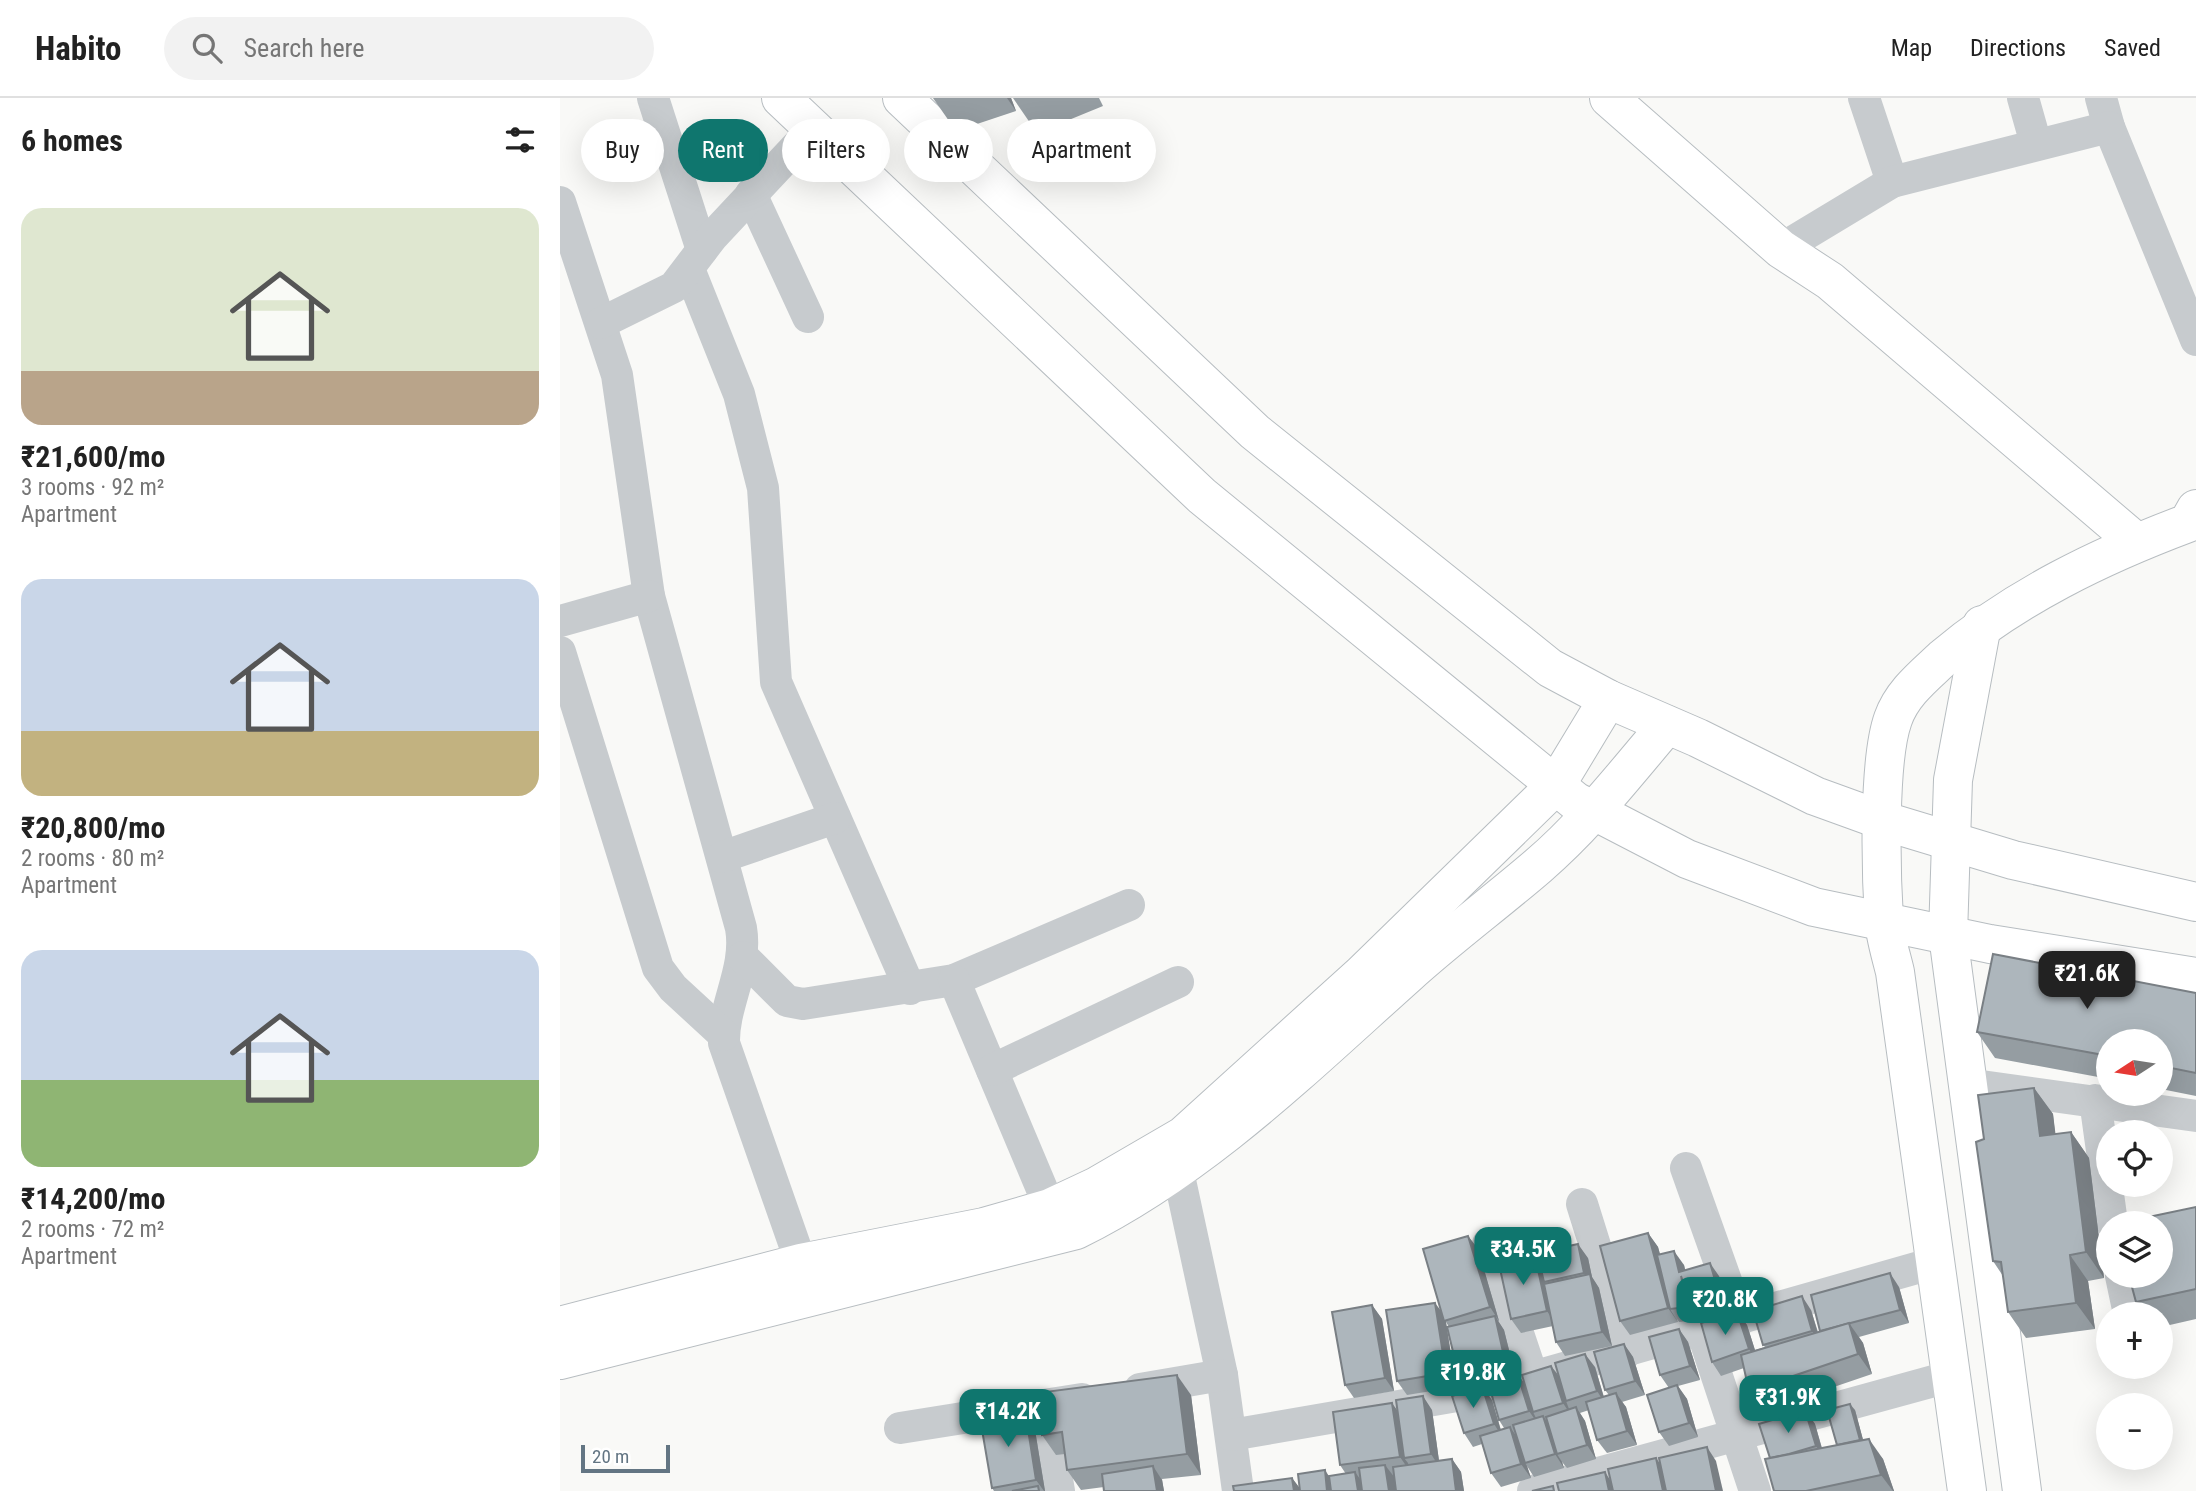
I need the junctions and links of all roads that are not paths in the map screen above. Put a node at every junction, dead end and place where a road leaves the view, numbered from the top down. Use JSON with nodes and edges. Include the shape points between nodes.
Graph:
{"nodes":[{"id":1,"x":653,"y":98,"type":"edge"},
{"id":2,"x":781,"y":98,"type":"edge"},
{"id":3,"x":902,"y":98,"type":"edge"},
{"id":4,"x":1609,"y":98,"type":"edge"},
{"id":5,"x":1864,"y":98,"type":"edge"},
{"id":6,"x":2023,"y":98,"type":"edge"},
{"id":7,"x":2105,"y":113,"type":"edge"},
{"id":8,"x":802,"y":119,"type":"edge"},
{"id":9,"x":2036,"y":144,"type":"junction"},
{"id":10,"x":782,"y":162,"type":"edge"},
{"id":11,"x":868,"y":182,"type":"edge"},
{"id":12,"x":1892,"y":182,"type":"junction"},
{"id":13,"x":751,"y":194,"type":"junction"},
{"id":14,"x":560,"y":202,"type":"edge"},
{"id":15,"x":1781,"y":249,"type":"junction"},
{"id":16,"x":696,"y":259,"type":"junction"},
{"id":17,"x":808,"y":317,"type":"dead end"},
{"id":18,"x":601,"y":323,"type":"junction"},
{"id":19,"x":2196,"y":340,"type":"edge"},
{"id":20,"x":2196,"y":509,"type":"edge"},
{"id":21,"x":2136,"y":542,"type":"junction"},
{"id":22,"x":649,"y":596,"type":"junction"},
{"id":23,"x":560,"y":621,"type":"edge"},
{"id":24,"x":1982,"y":625,"type":"junction"},
{"id":25,"x":560,"y":652,"type":"edge"},
{"id":26,"x":1608,"y":699,"type":"junction"},
{"id":27,"x":1667,"y":725,"type":"junction"},
{"id":28,"x":1556,"y":785,"type":"junction"},
{"id":29,"x":1593,"y":811,"type":"junction"},
{"id":30,"x":835,"y":818,"type":"junction"},
{"id":31,"x":1884,"y":821,"type":"junction"},
{"id":32,"x":1950,"y":843,"type":"junction"},
{"id":33,"x":722,"y":858,"type":"junction"},
{"id":34,"x":2196,"y":902,"type":"edge"},
{"id":35,"x":1129,"y":905,"type":"dead end"},
{"id":36,"x":1884,"y":922,"type":"junction"},
{"id":37,"x":1948,"y":935,"type":"junction"},
{"id":38,"x":743,"y":957,"type":"junction"},
{"id":39,"x":2196,"y":977,"type":"edge"},
{"id":40,"x":954,"y":979,"type":"junction"},
{"id":41,"x":1178,"y":982,"type":"dead end"},
{"id":42,"x":910,"y":989,"type":"junction"},
{"id":43,"x":724,"y":1035,"type":"junction"},
{"id":44,"x":992,"y":1070,"type":"junction"},
{"id":45,"x":1967,"y":1084,"type":"junction"},
{"id":46,"x":2095,"y":1100,"type":"junction"},
{"id":47,"x":2196,"y":1116,"type":"edge"},
{"id":48,"x":1686,"y":1168,"type":"dead end"},
{"id":49,"x":1178,"y":1171,"type":"junction"},
{"id":50,"x":1582,"y":1204,"type":"dead end"},
{"id":51,"x":1050,"y":1208,"type":"junction"},
{"id":52,"x":2110,"y":1211,"type":"edge"},
{"id":53,"x":1488,"y":1244,"type":"dead end"},
{"id":54,"x":1934,"y":1263,"type":"junction"},
{"id":55,"x":801,"y":1264,"type":"junction"},
{"id":56,"x":1740,"y":1320,"type":"junction"},
{"id":57,"x":560,"y":1326,"type":"edge"},
{"id":58,"x":1702,"y":1331,"type":"junction"},
{"id":59,"x":1628,"y":1351,"type":"junction"},
{"id":60,"x":560,"y":1360,"type":"edge"},
{"id":61,"x":1222,"y":1375,"type":"junction"},
{"id":62,"x":1952,"y":1376,"type":"junction"},
{"id":63,"x":1533,"y":1378,"type":"junction"},
{"id":64,"x":1045,"y":1406,"type":"junction"},
{"id":65,"x":900,"y":1428,"type":"dead end"},
{"id":66,"x":1231,"y":1435,"type":"junction"},
{"id":67,"x":1736,"y":1435,"type":"junction"},
{"id":68,"x":1059,"y":1491,"type":"edge"},
{"id":69,"x":1238,"y":1491,"type":"edge"},
{"id":70,"x":1533,"y":1491,"type":"edge"},
{"id":71,"x":1755,"y":1491,"type":"edge"},
{"id":72,"x":1967,"y":1491,"type":"edge"},
{"id":73,"x":2022,"y":1491,"type":"edge"}],
"edges":[{"from":1,"to":16,"type":"street"},
{"from":2,"to":8,"type":"street"},
{"from":3,"to":26,"type":"street","via":[[1255,432],[1550,668]]},
{"from":4,"to":15,"type":"street"},
{"from":5,"to":12,"type":"street"},
{"from":6,"to":9,"type":"street"},
{"from":7,"to":9,"type":"street"},
{"from":7,"to":19,"type":"street"},
{"from":9,"to":12,"type":"street"},
{"from":10,"to":13,"type":"street"},
{"from":11,"to":28,"type":"street","via":[[1202,495]]},
{"from":12,"to":15,"type":"street"},
{"from":13,"to":16,"type":"street"},
{"from":13,"to":17,"type":"street"},
{"from":14,"to":18,"type":"street"},
{"from":15,"to":21,"type":"street","via":[[1830,281]]},
{"from":16,"to":18,"type":"street","via":[[674,286]]},
{"from":16,"to":30,"type":"street","via":[[763,488],[776,681]]},
{"from":18,"to":22,"type":"street","via":[[617,375]]},
{"from":20,"to":21,"type":"street","via":[[2188,523]]},
{"from":21,"to":24,"type":"street"},
{"from":22,"to":23,"type":"street"},
{"from":22,"to":33,"type":"street"},
{"from":24,"to":31,"type":"street","via":[[1913,685],[1893,717],[1886,750]]},
{"from":24,"to":32,"type":"street","via":[[1953,780]]},
{"from":25,"to":43,"type":"street","via":[[658,968]]},
{"from":26,"to":27,"type":"street"},
{"from":26,"to":28,"type":"street"},
{"from":27,"to":29,"type":"street"},
{"from":27,"to":31,"type":"street","via":[[1815,796]]},
{"from":28,"to":29,"type":"street"},
{"from":28,"to":51,"type":"street","via":[[1362,974],[1183,1136]]},
{"from":29,"to":36,"type":"street","via":[[1687,859],[1814,907]]},
{"from":29,"to":49,"type":"street","via":[[1539,865],[1442,943],[1251,1115]]},
{"from":30,"to":33,"type":"street"},
{"from":30,"to":42,"type":"street"},
{"from":31,"to":32,"type":"street"},
{"from":31,"to":36,"type":"street"},
{"from":32,"to":34,"type":"street"},
{"from":32,"to":37,"type":"street"},
{"from":33,"to":38,"type":"street","via":[[741,928]]},
{"from":35,"to":40,"type":"street"},
{"from":36,"to":37,"type":"street"},
{"from":36,"to":54,"type":"street","via":[[1895,972]]},
{"from":37,"to":39,"type":"street"},
{"from":37,"to":45,"type":"street"},
{"from":38,"to":42,"type":"street","via":[[795,1004]]},
{"from":38,"to":43,"type":"street"},
{"from":40,"to":42,"type":"street"},
{"from":40,"to":44,"type":"street"},
{"from":41,"to":44,"type":"street"},
{"from":43,"to":55,"type":"street"},
{"from":44,"to":51,"type":"street"},
{"from":45,"to":46,"type":"street"},
{"from":45,"to":73,"type":"street"},
{"from":46,"to":47,"type":"street"},
{"from":46,"to":52,"type":"street"},
{"from":48,"to":56,"type":"street"},
{"from":49,"to":60,"type":"street","via":[[1076,1230]]},
{"from":49,"to":61,"type":"street"},
{"from":50,"to":59,"type":"street"},
{"from":51,"to":55,"type":"street","via":[[984,1227]]},
{"from":53,"to":63,"type":"street"},
{"from":54,"to":56,"type":"street"},
{"from":54,"to":62,"type":"street"},
{"from":55,"to":57,"type":"street"},
{"from":56,"to":58,"type":"street"},
{"from":58,"to":59,"type":"street"},
{"from":58,"to":67,"type":"street"},
{"from":59,"to":63,"type":"street"},
{"from":61,"to":64,"type":"street"},
{"from":61,"to":66,"type":"street"},
{"from":62,"to":67,"type":"street"},
{"from":62,"to":72,"type":"street"},
{"from":63,"to":66,"type":"street","via":[[1451,1398]]},
{"from":64,"to":65,"type":"street"},
{"from":64,"to":68,"type":"street"},
{"from":66,"to":69,"type":"street"},
{"from":67,"to":70,"type":"street"},
{"from":67,"to":71,"type":"street"}]}
